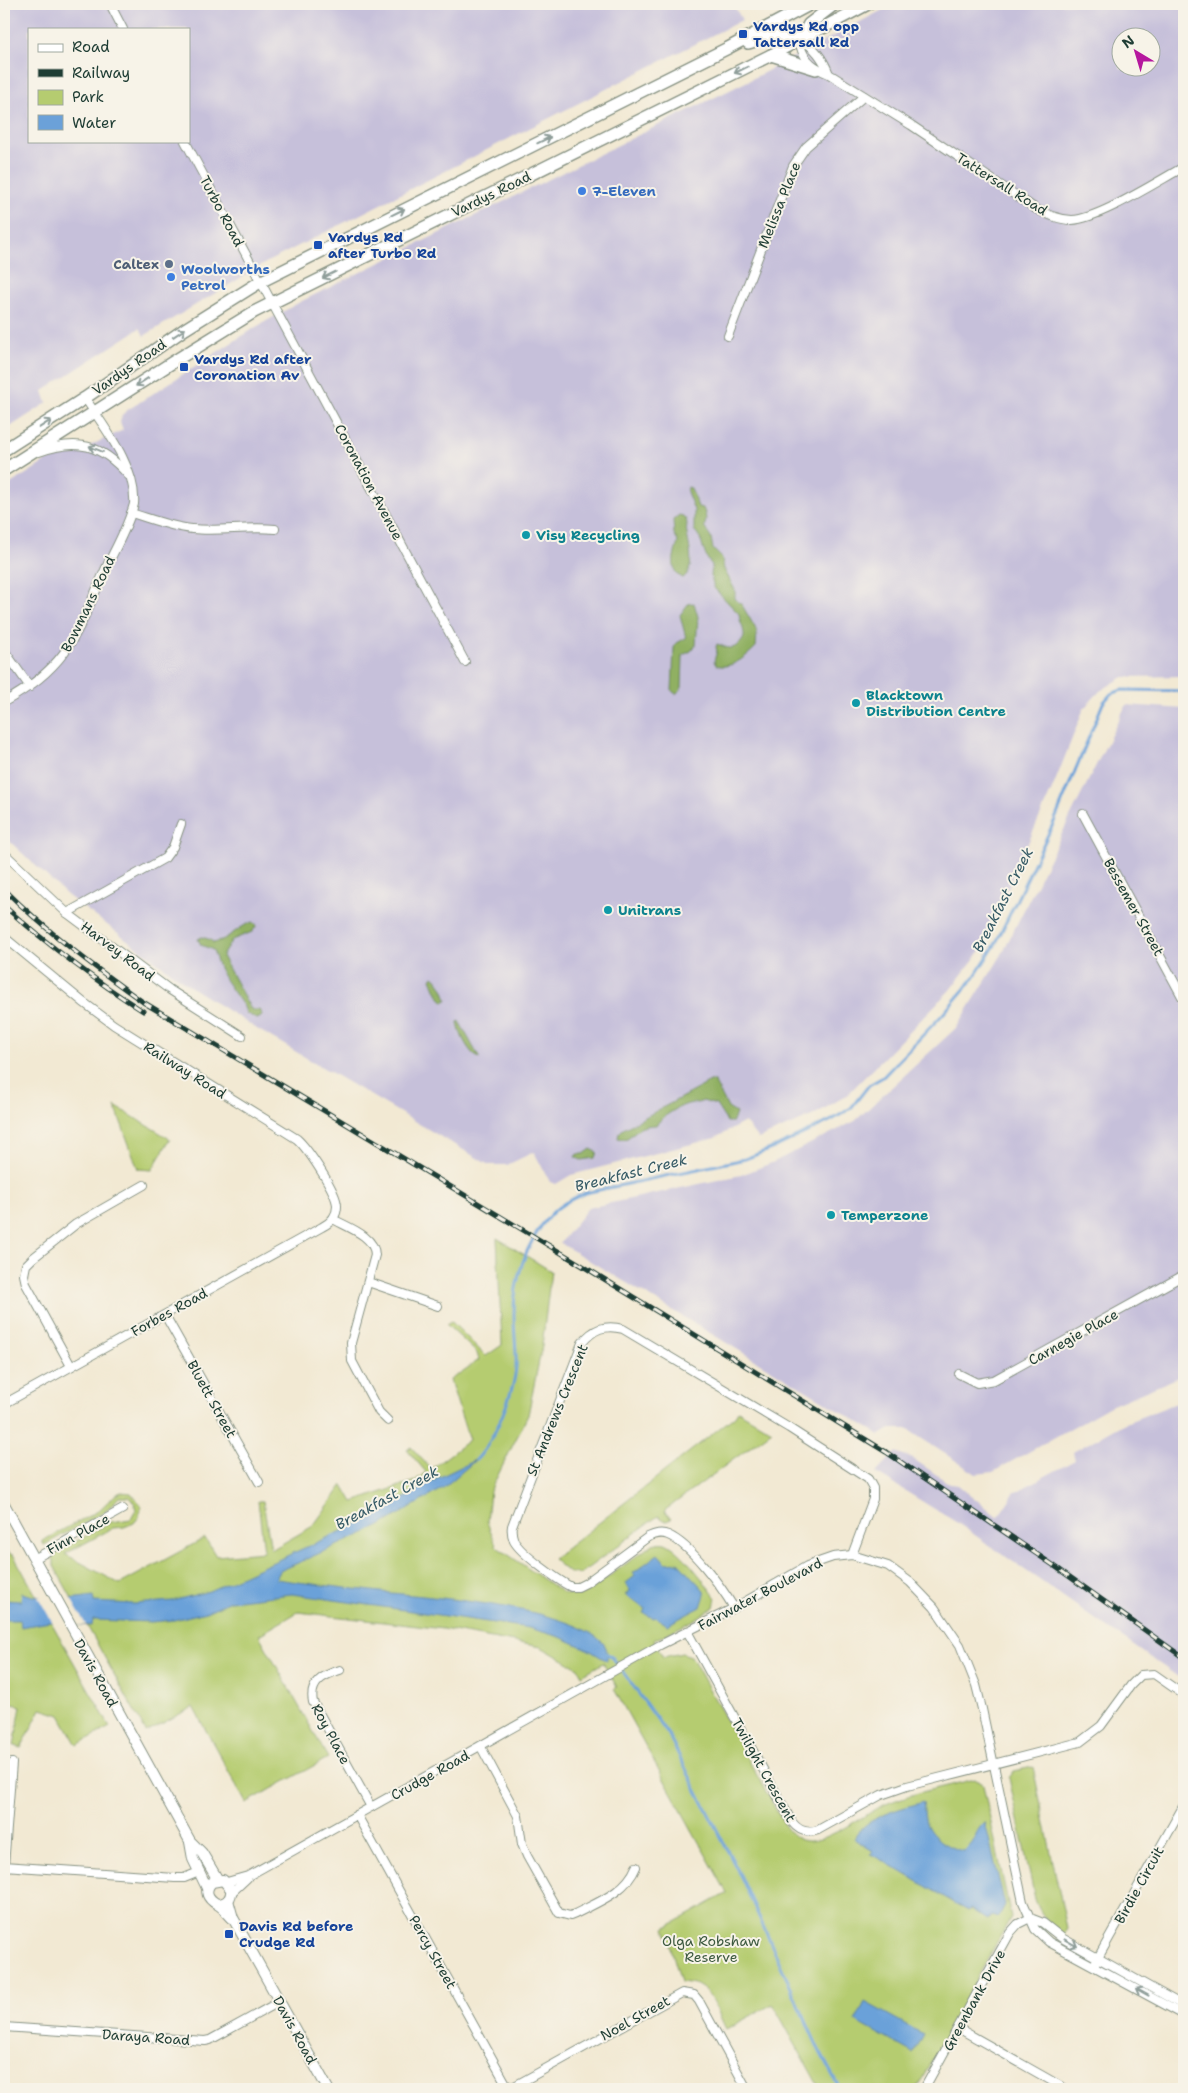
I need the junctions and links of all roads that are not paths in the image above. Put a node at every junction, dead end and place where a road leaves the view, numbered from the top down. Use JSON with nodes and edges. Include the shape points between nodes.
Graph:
{"nodes":[{"id":1,"x":110,"y":4,"type":"edge"},
{"id":2,"x":811,"y":4,"type":"edge"},
{"id":3,"x":835,"y":4,"type":"edge"},
{"id":4,"x":868,"y":4,"type":"edge"},
{"id":5,"x":123,"y":28,"type":"edge"},
{"id":6,"x":800,"y":40,"type":"junction"},
{"id":7,"x":728,"y":48,"type":"junction"},
{"id":8,"x":771,"y":55,"type":"junction"},
{"id":9,"x":816,"y":69,"type":"junction"},
{"id":10,"x":829,"y":74,"type":"junction"},
{"id":11,"x":864,"y":96,"type":"junction"},
{"id":12,"x":186,"y":142,"type":"edge"},
{"id":13,"x":1184,"y":167,"type":"edge"},
{"id":14,"x":260,"y":282,"type":"junction"},
{"id":15,"x":272,"y":303,"type":"junction"},
{"id":16,"x":728,"y":336,"type":"dead end"},
{"id":17,"x":85,"y":398,"type":"junction"},
{"id":18,"x":95,"y":412,"type":"junction"},
{"id":19,"x":4,"y":450,"type":"edge"},
{"id":20,"x":18,"y":461,"type":"junction"},
{"id":21,"x":4,"y":470,"type":"edge"},
{"id":22,"x":133,"y":480,"type":"junction"},
{"id":23,"x":131,"y":513,"type":"junction"},
{"id":24,"x":275,"y":529,"type":"dead end"},
{"id":25,"x":4,"y":650,"type":"edge"},
{"id":26,"x":465,"y":662,"type":"dead end"},
{"id":27,"x":30,"y":687,"type":"junction"},
{"id":28,"x":4,"y":702,"type":"edge"},
{"id":29,"x":1083,"y":814,"type":"dead end"},
{"id":30,"x":181,"y":824,"type":"dead end"},
{"id":31,"x":4,"y":853,"type":"edge"},
{"id":32,"x":67,"y":913,"type":"junction"},
{"id":33,"x":4,"y":937,"type":"edge"},
{"id":34,"x":1184,"y":1000,"type":"edge"},
{"id":35,"x":242,"y":1036,"type":"dead end"},
{"id":36,"x":144,"y":1185,"type":"dead end"},
{"id":37,"x":333,"y":1219,"type":"junction"},
{"id":38,"x":1184,"y":1275,"type":"edge"},
{"id":39,"x":368,"y":1282,"type":"junction"},
{"id":40,"x":438,"y":1306,"type":"dead end"},
{"id":41,"x":165,"y":1315,"type":"junction"},
{"id":42,"x":71,"y":1366,"type":"junction"},
{"id":43,"x":959,"y":1374,"type":"dead end"},
{"id":44,"x":4,"y":1404,"type":"edge"},
{"id":45,"x":388,"y":1421,"type":"dead end"},
{"id":46,"x":259,"y":1482,"type":"dead end"},
{"id":47,"x":4,"y":1504,"type":"edge"},
{"id":48,"x":123,"y":1509,"type":"dead end"},
{"id":49,"x":852,"y":1555,"type":"junction"},
{"id":50,"x":34,"y":1559,"type":"junction"},
{"id":51,"x":734,"y":1608,"type":"junction"},
{"id":52,"x":687,"y":1631,"type":"junction"},
{"id":53,"x":340,"y":1670,"type":"dead end"},
{"id":54,"x":610,"y":1673,"type":"joint"},
{"id":55,"x":1184,"y":1695,"type":"edge"},
{"id":56,"x":481,"y":1747,"type":"junction"},
{"id":57,"x":12,"y":1763,"type":"dead end"},
{"id":58,"x":994,"y":1764,"type":"junction"},
{"id":59,"x":1184,"y":1805,"type":"edge"},
{"id":60,"x":371,"y":1807,"type":"junction"},
{"id":61,"x":357,"y":1816,"type":"junction"},
{"id":62,"x":190,"y":1841,"type":"junction"},
{"id":63,"x":4,"y":1866,"type":"edge"},
{"id":64,"x":636,"y":1867,"type":"dead end"},
{"id":65,"x":199,"y":1872,"type":"junction"},
{"id":66,"x":248,"y":1876,"type":"junction"},
{"id":67,"x":222,"y":1881,"type":"junction"},
{"id":68,"x":207,"y":1888,"type":"junction"},
{"id":69,"x":230,"y":1896,"type":"junction"},
{"id":70,"x":217,"y":1904,"type":"junction"},
{"id":71,"x":559,"y":1913,"type":"junction"},
{"id":72,"x":233,"y":1918,"type":"junction"},
{"id":73,"x":1030,"y":1918,"type":"junction"},
{"id":74,"x":557,"y":1922,"type":"dead end"},
{"id":75,"x":1096,"y":1962,"type":"junction"},
{"id":76,"x":279,"y":2002,"type":"junction"},
{"id":77,"x":1184,"y":2006,"type":"edge"},
{"id":78,"x":1184,"y":2015,"type":"edge"},
{"id":79,"x":4,"y":2027,"type":"edge"},
{"id":80,"x":958,"y":2028,"type":"junction"},
{"id":81,"x":328,"y":2089,"type":"edge"},
{"id":82,"x":509,"y":2089,"type":"edge"},
{"id":83,"x":747,"y":2089,"type":"edge"},
{"id":84,"x":924,"y":2089,"type":"edge"},
{"id":85,"x":1066,"y":2089,"type":"edge"}],
"edges":[{"from":1,"to":5,"type":"street"},
{"from":2,"to":7,"type":"main road","name":"Vardys Road"},
{"from":3,"to":6,"type":"main road","via":[[809,24]]},
{"from":4,"to":6,"type":"main road","name":"Vardys Road"},
{"from":6,"to":7,"type":"main road","via":[[788,35],[777,36]]},
{"from":6,"to":8,"type":"main road","name":"Vardys Road"},
{"from":6,"to":9,"type":"street","via":[[800,49]]},
{"from":6,"to":10,"type":"street","name":"Tattersall Road","via":[[808,43],[825,63]]},
{"from":14,"to":7,"type":"main road","name":"Vardys Road","one_way":true},
{"from":8,"to":9,"type":"main road"},
{"from":8,"to":15,"type":"main road","name":"Vardys Road","one_way":true},
{"from":9,"to":10,"type":"street","name":"Tattersall Road"},
{"from":10,"to":11,"type":"street","name":"Tattersall Road"},
{"from":11,"to":13,"type":"street","name":"Tattersall Road","via":[[1036,209],[1055,218],[1070,220],[1090,216]]},
{"from":11,"to":16,"type":"street","name":"Melissa Place","via":[[806,147],[793,166]]},
{"from":12,"to":14,"type":"street","name":"Turbo Road"},
{"from":14,"to":15,"type":"street","name":"Turbo Road"},
{"from":17,"to":14,"type":"main road","name":"Vardys Road","one_way":true},
{"from":15,"to":18,"type":"main road","name":"Vardys Road","one_way":true},
{"from":15,"to":26,"type":"street","name":"Coronation Avenue"},
{"from":17,"to":18,"type":"street","name":"Vardys Road"},
{"from":19,"to":17,"type":"main road","name":"Vardys Road","one_way":true},
{"from":18,"to":20,"type":"main road","name":"Vardys Road"},
{"from":18,"to":22,"type":"street","name":"Bowmans Road"},
{"from":20,"to":21,"type":"main road","name":"Vardys Road"},
{"from":22,"to":20,"type":"street","one_way":true,"via":[[105,454],[77,444],[52,447]]},
{"from":22,"to":23,"type":"street","name":"Bowmans Road","via":[[135,495]]},
{"from":23,"to":24,"type":"street","via":[[193,529]]},
{"from":23,"to":27,"type":"street","name":"Bowmans Road","via":[[73,642],[53,668]]},
{"from":25,"to":27,"type":"street"},
{"from":27,"to":28,"type":"street","name":"Bowmans Road"},
{"from":29,"to":34,"type":"street","name":"Bessemer Street"},
{"from":30,"to":32,"type":"street","via":[[173,847],[165,858]]},
{"from":31,"to":32,"type":"street","name":"Harvey Road"},
{"from":32,"to":35,"type":"street","name":"Harvey Road","via":[[170,990]]},
{"from":33,"to":37,"type":"street","name":"Railway Road","via":[[114,1025],[297,1139],[310,1153],[334,1196],[337,1204]]},
{"from":36,"to":42,"type":"street","via":[[76,1224],[26,1265],[26,1284]]},
{"from":37,"to":39,"type":"street","via":[[368,1239],[375,1248]]},
{"from":37,"to":41,"type":"street","name":"Forbes Road"},
{"from":38,"to":43,"type":"street","name":"Carnegie Place","via":[[994,1380],[977,1384]]},
{"from":39,"to":40,"type":"street"},
{"from":39,"to":45,"type":"street","via":[[350,1352],[379,1412]]},
{"from":41,"to":42,"type":"street","name":"Forbes Road"},
{"from":41,"to":46,"type":"street","name":"Bluett Street"},
{"from":42,"to":44,"type":"street","name":"Forbes Road"},
{"from":47,"to":50,"type":"street","name":"Davis Road"},
{"from":48,"to":50,"type":"street","name":"Finn Place"},
{"from":49,"to":51,"type":"street","name":"Fairwater Boulevard","via":[[819,1560]]},
{"from":49,"to":51,"type":"street","name":"St Andrews Crescent","via":[[873,1498],[873,1488],[868,1479],[798,1433],[623,1329],[613,1326],[596,1330],[582,1344],[512,1526],[514,1540],[531,1558],[571,1587],[578,1587],[648,1537],[668,1535],[708,1571]]},
{"from":49,"to":58,"type":"street","name":"Fairwater Boulevard","via":[[888,1566],[905,1578],[934,1607],[952,1632],[976,1685]]},
{"from":50,"to":62,"type":"street","name":"Davis Road"},
{"from":51,"to":52,"type":"street","name":"Fairwater Boulevard"},
{"from":52,"to":54,"type":"street","name":"Fairwater Boulevard"},
{"from":52,"to":58,"type":"street","name":"Twilight Crescent","via":[[792,1822],[801,1830],[818,1830],[893,1790]]},
{"from":53,"to":60,"type":"street","name":"Roy Place","via":[[316,1682],[311,1695]]},
{"from":54,"to":56,"type":"street","name":"Crudge Road"},
{"from":55,"to":58,"type":"street","via":[[1154,1674],[1142,1676],[1088,1737],[1074,1744]]},
{"from":56,"to":60,"type":"street","name":"Crudge Road"},
{"from":56,"to":71,"type":"street","via":[[518,1816],[527,1856]]},
{"from":57,"to":63,"type":"street"},
{"from":58,"to":73,"type":"street","name":"Fairwater Boulevard","via":[[1023,1902]]},
{"from":59,"to":75,"type":"street","name":"Birdie Circuit"},
{"from":60,"to":61,"type":"street","name":"Crudge Road"},
{"from":61,"to":66,"type":"street","name":"Crudge Road"},
{"from":61,"to":82,"type":"street","name":"Percy Street"},
{"from":62,"to":65,"type":"street","name":"Davis Road"},
{"from":62,"to":67,"type":"street","name":"Davis Road"},
{"from":63,"to":65,"type":"street","via":[[176,1878]]},
{"from":64,"to":71,"type":"street","via":[[631,1879],[621,1889],[570,1916]]},
{"from":65,"to":68,"type":"street","name":"Davis Road"},
{"from":66,"to":67,"type":"street","name":"Crudge Road"},
{"from":66,"to":69,"type":"street","name":"Crudge Road"},
{"from":67,"to":68,"type":"street","via":[[212,1882]]},
{"from":67,"to":69,"type":"street"},
{"from":68,"to":70,"type":"street","via":[[210,1900]]},
{"from":69,"to":70,"type":"street"},
{"from":69,"to":72,"type":"street","name":"Davis Road"},
{"from":70,"to":72,"type":"street","name":"Davis Road"},
{"from":71,"to":74,"type":"street"},
{"from":72,"to":76,"type":"street","name":"Davis Road"},
{"from":73,"to":75,"type":"street","via":[[1043,1923]]},
{"from":73,"to":80,"type":"street","name":"Greenbank Drive","via":[[1012,1931]]},
{"from":75,"to":77,"type":"street"},
{"from":78,"to":75,"type":"street","one_way":true},
{"from":76,"to":79,"type":"street","name":"Daraya Road","via":[[205,2042]]},
{"from":76,"to":81,"type":"street","name":"Davis Road"},
{"from":80,"to":84,"type":"street","name":"Greenbank Drive"},
{"from":80,"to":85,"type":"street"},
{"from":82,"to":83,"type":"street","name":"Noel Street","via":[[682,1993],[694,1995],[699,2001]]}]}
